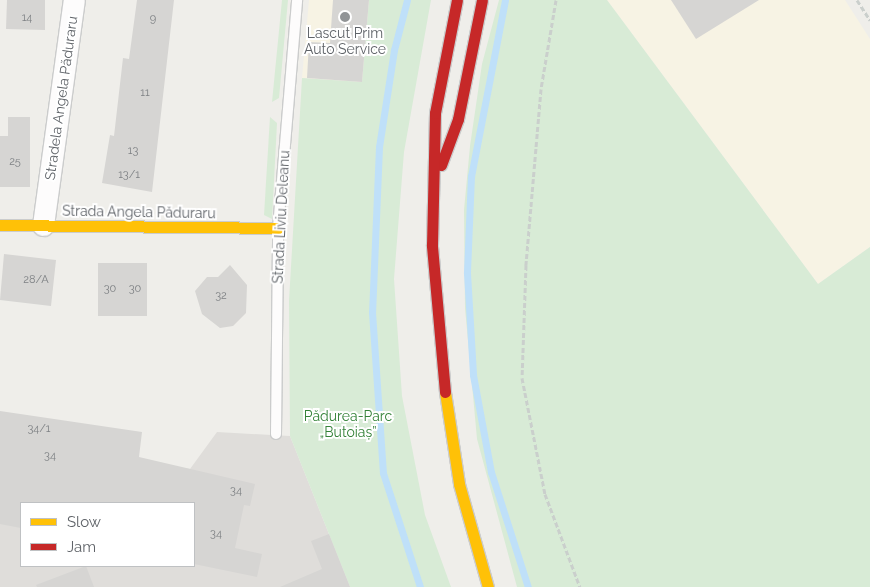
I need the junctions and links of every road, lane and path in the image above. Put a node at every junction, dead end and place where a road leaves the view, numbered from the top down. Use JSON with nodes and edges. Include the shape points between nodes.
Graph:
{"nodes":[{"id":1,"x":74,"y":0,"type":"edge"},
{"id":2,"x":297,"y":0,"type":"edge"},
{"id":3,"x":446,"y":0,"type":"edge"},
{"id":4,"x":457,"y":0,"type":"edge"},
{"id":5,"x":470,"y":0,"type":"edge"},
{"id":6,"x":482,"y":0,"type":"edge"},
{"id":7,"x":556,"y":0,"type":"edge"},
{"id":8,"x":857,"y":0,"type":"edge"},
{"id":9,"x":870,"y":20,"type":"edge"},
{"id":10,"x":432,"y":187,"type":"junction"},
{"id":11,"x":0,"y":225,"type":"edge"},
{"id":12,"x":43,"y":225,"type":"junction"},
{"id":13,"x":278,"y":228,"type":"junction"},
{"id":14,"x":276,"y":434,"type":"dead end"},
{"id":15,"x":488,"y":587,"type":"edge"},
{"id":16,"x":580,"y":587,"type":"edge"}],
"edges":[{"from":1,"to":12,"type":"street","name":"Stradela Angela Păduraru"},
{"from":2,"to":13,"type":"lane","name":"Strada Liviu Deleanu"},
{"from":3,"to":10,"type":"main road","via":[[423,117]]},
{"from":4,"to":10,"type":"main road","via":[[435,113]]},
{"from":5,"to":10,"type":"main road"},
{"from":6,"to":10,"type":"main road","via":[[458,120]]},
{"from":7,"to":16,"type":"path","via":[[541,89],[526,265],[522,378],[545,494]]},
{"from":8,"to":9,"type":"path"},
{"from":10,"to":15,"type":"main road","via":[[436,310],[447,418],[458,484]]},
{"from":11,"to":12,"type":"main road","name":"Strada Angela Păduraru"},
{"from":12,"to":13,"type":"main road","name":"Strada Angela Păduraru"},
{"from":13,"to":14,"type":"lane","name":"Strada Liviu Deleanu"}]}
